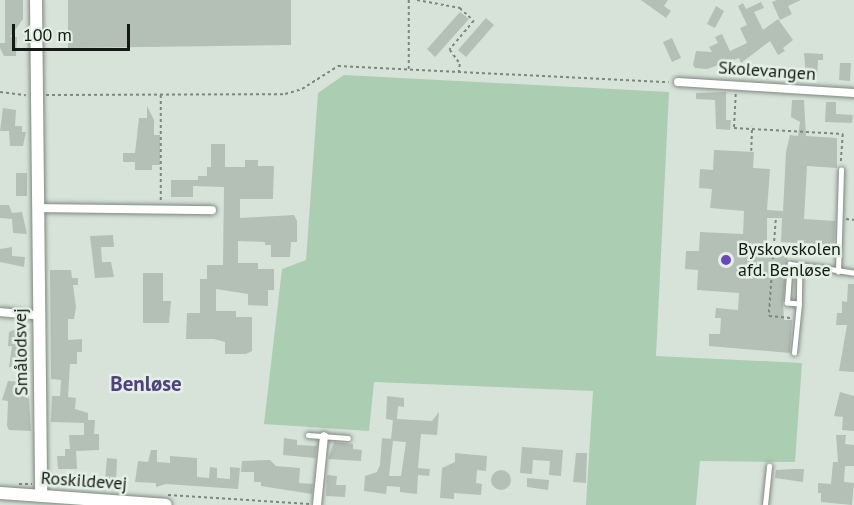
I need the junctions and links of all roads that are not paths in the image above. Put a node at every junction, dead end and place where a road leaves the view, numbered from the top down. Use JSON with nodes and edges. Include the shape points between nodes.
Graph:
{"nodes":[{"id":1,"x":36,"y":0,"type":"edge"},
{"id":2,"x":678,"y":82,"type":"road end"},
{"id":3,"x":854,"y":93,"type":"edge"},
{"id":4,"x":841,"y":170,"type":"road end"},
{"id":5,"x":38,"y":208,"type":"junction"},
{"id":6,"x":212,"y":210,"type":"dead end"},
{"id":7,"x":800,"y":265,"type":"junction"},
{"id":8,"x":838,"y":272,"type":"junction"},
{"id":9,"x":854,"y":273,"type":"edge"},
{"id":10,"x":799,"y":304,"type":"junction"},
{"id":11,"x":0,"y":312,"type":"edge"},
{"id":12,"x":38,"y":315,"type":"junction"},
{"id":13,"x":794,"y":353,"type":"dead end"},
{"id":14,"x":308,"y":435,"type":"dead end"},
{"id":15,"x":324,"y":436,"type":"junction"},
{"id":16,"x":348,"y":438,"type":"dead end"},
{"id":17,"x":769,"y":466,"type":"dead end"},
{"id":18,"x":4,"y":488,"type":"edge"},
{"id":19,"x":41,"y":490,"type":"junction"},
{"id":20,"x":164,"y":500,"type":"edge"},
{"id":21,"x":317,"y":505,"type":"edge"},
{"id":22,"x":765,"y":505,"type":"edge"}],
"edges":[{"from":1,"to":5,"type":"street","name":"Smålodsvej"},
{"from":2,"to":3,"type":"street","name":"Skolevangen"},
{"from":4,"to":8,"type":"lane"},
{"from":5,"to":6,"type":"street"},
{"from":5,"to":12,"type":"street","name":"Smålodsvej"},
{"from":7,"to":8,"type":"lane"},
{"from":7,"to":10,"type":"lane"},
{"from":7,"to":10,"type":"lane","via":[[789,264],[787,303]]},
{"from":8,"to":9,"type":"lane"},
{"from":10,"to":13,"type":"lane"},
{"from":11,"to":12,"type":"street"},
{"from":12,"to":19,"type":"street","name":"Smålodsvej"},
{"from":14,"to":15,"type":"lane"},
{"from":15,"to":16,"type":"lane"},
{"from":15,"to":21,"type":"street"},
{"from":17,"to":22,"type":"lane"},
{"from":18,"to":19,"type":"street","name":"Roskildevej"},
{"from":19,"to":20,"type":"street","name":"Roskildevej"}]}
